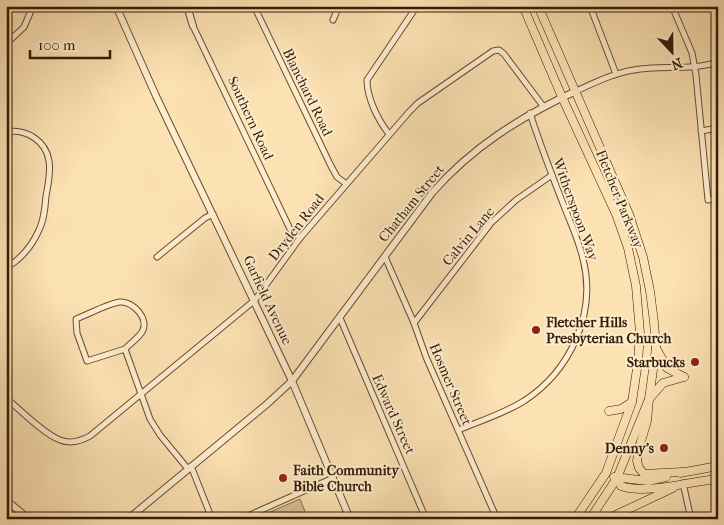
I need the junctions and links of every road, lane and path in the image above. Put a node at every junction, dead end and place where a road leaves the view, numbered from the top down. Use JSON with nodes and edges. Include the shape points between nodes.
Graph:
{"nodes":[{"id":1,"x":33,"y":6,"type":"edge"},
{"id":2,"x":116,"y":6,"type":"edge"},
{"id":3,"x":186,"y":6,"type":"edge"},
{"id":4,"x":254,"y":6,"type":"edge"},
{"id":5,"x":339,"y":6,"type":"edge"},
{"id":6,"x":417,"y":6,"type":"edge"},
{"id":7,"x":523,"y":6,"type":"edge"},
{"id":8,"x":538,"y":6,"type":"edge"},
{"id":9,"x":590,"y":6,"type":"edge"},
{"id":10,"x":672,"y":6,"type":"edge"},
{"id":11,"x":333,"y":20,"type":"dead end"},
{"id":12,"x":193,"y":26,"type":"joint"},
{"id":13,"x":6,"y":44,"type":"edge"},
{"id":14,"x":718,"y":62,"type":"edge"},
{"id":15,"x":694,"y":67,"type":"junction"},
{"id":16,"x":616,"y":74,"type":"junction"},
{"id":17,"x":576,"y":91,"type":"junction"},
{"id":18,"x":562,"y":97,"type":"junction"},
{"id":19,"x":543,"y":106,"type":"junction"},
{"id":20,"x":530,"y":113,"type":"junction"},
{"id":21,"x":718,"y":128,"type":"edge"},
{"id":22,"x":701,"y":131,"type":"junction"},
{"id":23,"x":6,"y":132,"type":"edge"},
{"id":24,"x":389,"y":134,"type":"junction"},
{"id":25,"x":552,"y":175,"type":"junction"},
{"id":26,"x":345,"y":183,"type":"junction"},
{"id":27,"x":718,"y":198,"type":"edge"},
{"id":28,"x":213,"y":214,"type":"junction"},
{"id":29,"x":300,"y":238,"type":"junction"},
{"id":30,"x":157,"y":257,"type":"dead end"},
{"id":31,"x":385,"y":257,"type":"junction"},
{"id":32,"x":6,"y":268,"type":"edge"},
{"id":33,"x":255,"y":300,"type":"junction"},
{"id":34,"x":340,"y":318,"type":"junction"},
{"id":35,"x":414,"y":323,"type":"junction"},
{"id":36,"x":656,"y":348,"type":"junction"},
{"id":37,"x":126,"y":349,"type":"junction"},
{"id":38,"x":292,"y":381,"type":"junction"},
{"id":39,"x":142,"y":393,"type":"junction"},
{"id":40,"x":6,"y":398,"type":"edge"},
{"id":41,"x":649,"y":399,"type":"junction"},
{"id":42,"x":632,"y":402,"type":"junction"},
{"id":43,"x":609,"y":412,"type":"dead end"},
{"id":44,"x":458,"y":430,"type":"junction"},
{"id":45,"x":718,"y":466,"type":"edge"},
{"id":46,"x":190,"y":468,"type":"junction"},
{"id":47,"x":682,"y":472,"type":"junction"},
{"id":48,"x":606,"y":473,"type":"junction"},
{"id":49,"x":333,"y":478,"type":"junction"},
{"id":50,"x":617,"y":478,"type":"junction"},
{"id":51,"x":718,"y":479,"type":"edge"},
{"id":52,"x":683,"y":483,"type":"junction"},
{"id":53,"x":6,"y":500,"type":"edge"},
{"id":54,"x":29,"y":519,"type":"edge"},
{"id":55,"x":128,"y":519,"type":"edge"},
{"id":56,"x":212,"y":519,"type":"edge"},
{"id":57,"x":242,"y":519,"type":"edge"},
{"id":58,"x":350,"y":519,"type":"edge"},
{"id":59,"x":426,"y":519,"type":"edge"},
{"id":60,"x":497,"y":519,"type":"edge"},
{"id":61,"x":575,"y":519,"type":"edge"},
{"id":62,"x":590,"y":519,"type":"edge"},
{"id":63,"x":606,"y":519,"type":"edge"},
{"id":64,"x":691,"y":519,"type":"edge"}],
"edges":[{"from":1,"to":13,"type":"street","via":[[24,27]]},
{"from":2,"to":28,"type":"street","name":"Garfield Avenue"},
{"from":3,"to":12,"type":"street","name":"Southern Road"},
{"from":4,"to":26,"type":"street","name":"Blanchard Road","via":[[331,166]]},
{"from":5,"to":11,"type":"street"},
{"from":6,"to":24,"type":"street","via":[[367,80],[367,91]]},
{"from":7,"to":18,"type":"main road","name":"Fletcher Parkway"},
{"from":8,"to":17,"type":"main road","name":"Fletcher Parkway"},
{"from":9,"to":16,"type":"street"},
{"from":10,"to":15,"type":"street","via":[[692,53]]},
{"from":12,"to":29,"type":"street","name":"Southern Road","via":[[290,229]]},
{"from":14,"to":15,"type":"street","name":"Chatham Street"},
{"from":15,"to":16,"type":"street","name":"Chatham Street"},
{"from":15,"to":22,"type":"street"},
{"from":16,"to":17,"type":"street","name":"Chatham Street"},
{"from":17,"to":18,"type":"street","name":"Chatham Street"},
{"from":17,"to":36,"type":"main road","name":"Fletcher Parkway","via":[[629,214],[643,258]]},
{"from":18,"to":19,"type":"street","name":"Chatham Street"},
{"from":18,"to":42,"type":"main road","name":"Fletcher Parkway","via":[[616,214],[628,248],[636,286],[640,333]]},
{"from":19,"to":20,"type":"street","name":"Chatham Street"},
{"from":19,"to":24,"type":"street","name":"Dryden Road","via":[[498,50],[418,103]]},
{"from":20,"to":25,"type":"street","name":"Witherspoon Way"},
{"from":20,"to":31,"type":"street","name":"Chatham Street","via":[[477,149],[449,174]]},
{"from":21,"to":22,"type":"street"},
{"from":22,"to":27,"type":"street","via":[[708,200]]},
{"from":23,"to":32,"type":"street","via":[[22,132],[36,139],[46,150],[50,164],[44,216],[39,230],[24,254]]},
{"from":24,"to":26,"type":"street","name":"Dryden Road"},
{"from":25,"to":35,"type":"street","name":"Calvin Lane","via":[[516,200],[491,223]]},
{"from":25,"to":44,"type":"street","name":"Witherspoon Way","via":[[586,270],[586,298],[578,334],[565,360],[539,390],[508,410]]},
{"from":26,"to":29,"type":"street","name":"Dryden Road"},
{"from":28,"to":30,"type":"street"},
{"from":28,"to":33,"type":"street","name":"Garfield Avenue"},
{"from":29,"to":33,"type":"street","name":"Dryden Road"},
{"from":31,"to":34,"type":"street","name":"Chatham Street"},
{"from":31,"to":35,"type":"street","name":"Hosmer Street"},
{"from":33,"to":38,"type":"street","name":"Garfield Avenue"},
{"from":33,"to":39,"type":"street","name":"Dryden Road"},
{"from":34,"to":38,"type":"street","name":"Chatham Street"},
{"from":34,"to":59,"type":"street","name":"Edward Street"},
{"from":35,"to":44,"type":"street","name":"Hosmer Street"},
{"from":36,"to":41,"type":"main road","name":"Fletcher Parkway"},
{"from":36,"to":41,"type":"main road","via":[[667,368],[684,377],[663,383]]},
{"from":37,"to":37,"type":"street","via":[[87,361],[76,319],[120,302],[130,303],[144,320],[143,330]]},
{"from":37,"to":39,"type":"street"},
{"from":38,"to":46,"type":"street","name":"Chatham Street"},
{"from":38,"to":49,"type":"street","name":"Garfield Avenue"},
{"from":39,"to":40,"type":"street","name":"Dryden Road","via":[[90,436],[74,442],[58,440]]},
{"from":39,"to":46,"type":"street","via":[[153,424]]},
{"from":41,"to":47,"type":"main road","via":[[638,468],[644,474]]},
{"from":41,"to":50,"type":"main road","name":"Fletcher Parkway"},
{"from":42,"to":43,"type":"main road"},
{"from":42,"to":48,"type":"main road","name":"Fletcher Parkway"},
{"from":44,"to":60,"type":"street","name":"Hosmer Street"},
{"from":45,"to":47,"type":"main road"},
{"from":46,"to":55,"type":"street","name":"Chatham Street"},
{"from":46,"to":56,"type":"street"},
{"from":47,"to":50,"type":"main road","via":[[648,481]]},
{"from":48,"to":50,"type":"main road"},
{"from":48,"to":61,"type":"main road","name":"Fletcher Parkway"},
{"from":49,"to":57,"type":"street"},
{"from":49,"to":58,"type":"street","name":"Garfield Avenue"},
{"from":50,"to":52,"type":"main road","via":[[621,486],[629,489],[644,490]]},
{"from":50,"to":62,"type":"main road","name":"Fletcher Parkway"},
{"from":51,"to":52,"type":"main road"},
{"from":52,"to":63,"type":"main road"},
{"from":52,"to":64,"type":"street"},
{"from":53,"to":54,"type":"street"}]}
